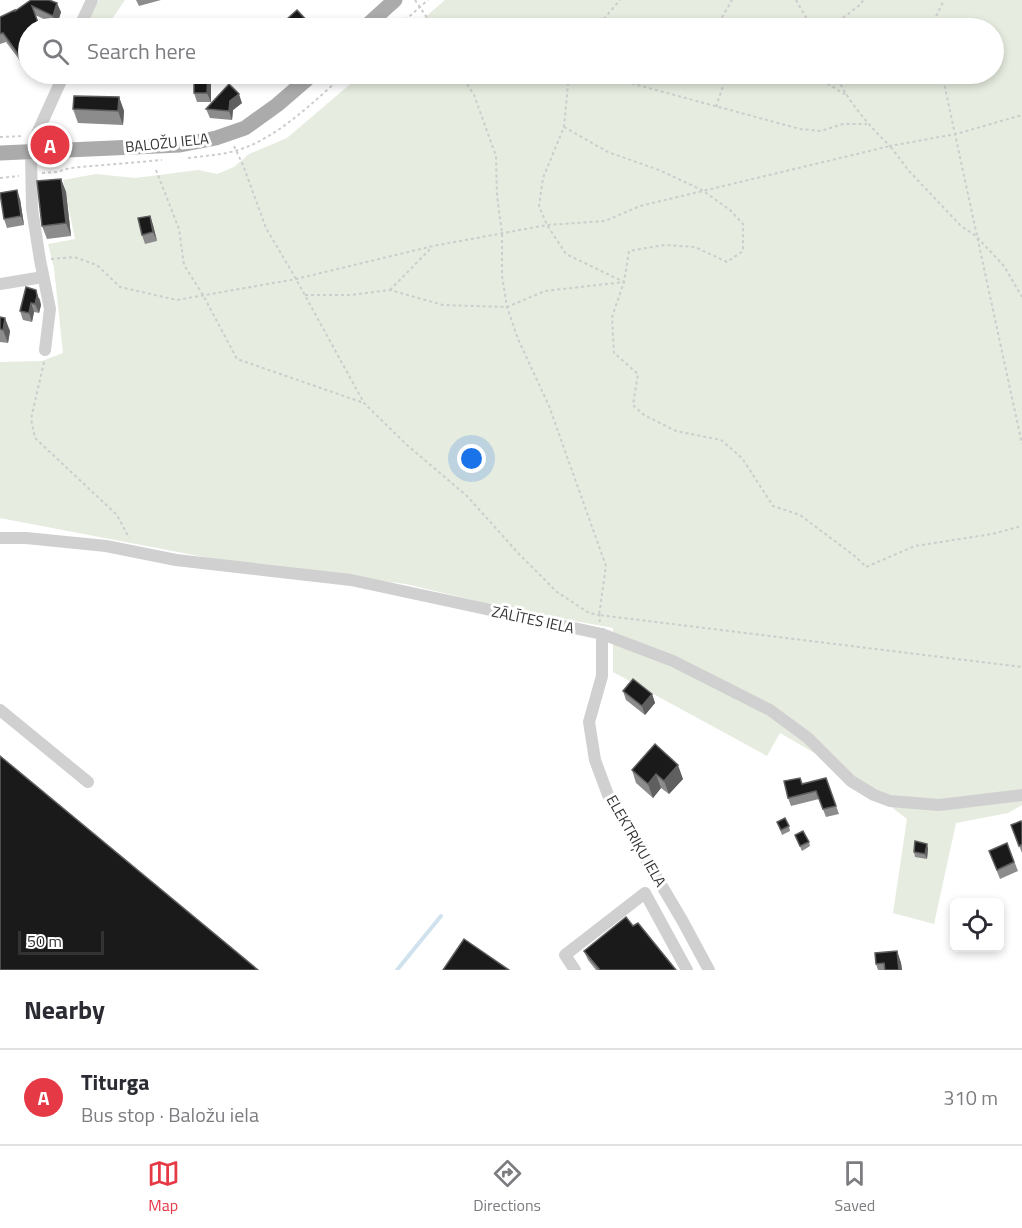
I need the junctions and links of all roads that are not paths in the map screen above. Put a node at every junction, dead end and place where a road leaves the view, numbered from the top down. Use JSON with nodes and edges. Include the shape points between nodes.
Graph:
{"nodes":[{"id":1,"x":92,"y":0,"type":"edge"},
{"id":2,"x":395,"y":0,"type":"edge"},
{"id":3,"x":84,"y":18,"type":"edge"},
{"id":4,"x":375,"y":18,"type":"edge"},
{"id":5,"x":60,"y":84,"type":"edge"},
{"id":6,"x":301,"y":84,"type":"edge"},
{"id":7,"x":33,"y":145,"type":"junction"},
{"id":8,"x":0,"y":153,"type":"edge"},
{"id":9,"x":43,"y":277,"type":"junction"},
{"id":10,"x":0,"y":284,"type":"edge"},
{"id":11,"x":45,"y":350,"type":"road end"},
{"id":12,"x":0,"y":538,"type":"edge"},
{"id":13,"x":602,"y":634,"type":"junction"},
{"id":14,"x":0,"y":710,"type":"edge"},
{"id":15,"x":88,"y":782,"type":"dead end"},
{"id":16,"x":1022,"y":795,"type":"edge"},
{"id":17,"x":575,"y":970,"type":"edge"},
{"id":18,"x":687,"y":970,"type":"edge"},
{"id":19,"x":709,"y":970,"type":"edge"}],
"edges":[{"from":1,"to":3,"type":"street"},
{"from":2,"to":4,"type":"main road"},
{"from":5,"to":7,"type":"street"},
{"from":6,"to":7,"type":"main road","name":"BALOŽU IELA","via":[[245,128],[216,138],[180,145]]},
{"from":7,"to":8,"type":"main road","name":"BALOŽU IELA"},
{"from":7,"to":9,"type":"street","via":[[32,210]]},
{"from":9,"to":10,"type":"street"},
{"from":9,"to":11,"type":"street","via":[[50,309]]},
{"from":12,"to":13,"type":"street","name":"ZĀLĪTES IELA","via":[[106,546],[176,560],[351,580]]},
{"from":13,"to":16,"type":"street","name":"ZĀLĪTES IELA","via":[[673,661],[770,710],[808,738],[851,781],[874,795],[890,801],[939,805]]},
{"from":13,"to":19,"type":"street","name":"ELEKTRIĶU IELA","via":[[602,676],[589,722],[595,760],[608,795]]},
{"from":14,"to":15,"type":"street"},
{"from":17,"to":18,"type":"street","via":[[565,955],[645,893]]}]}
